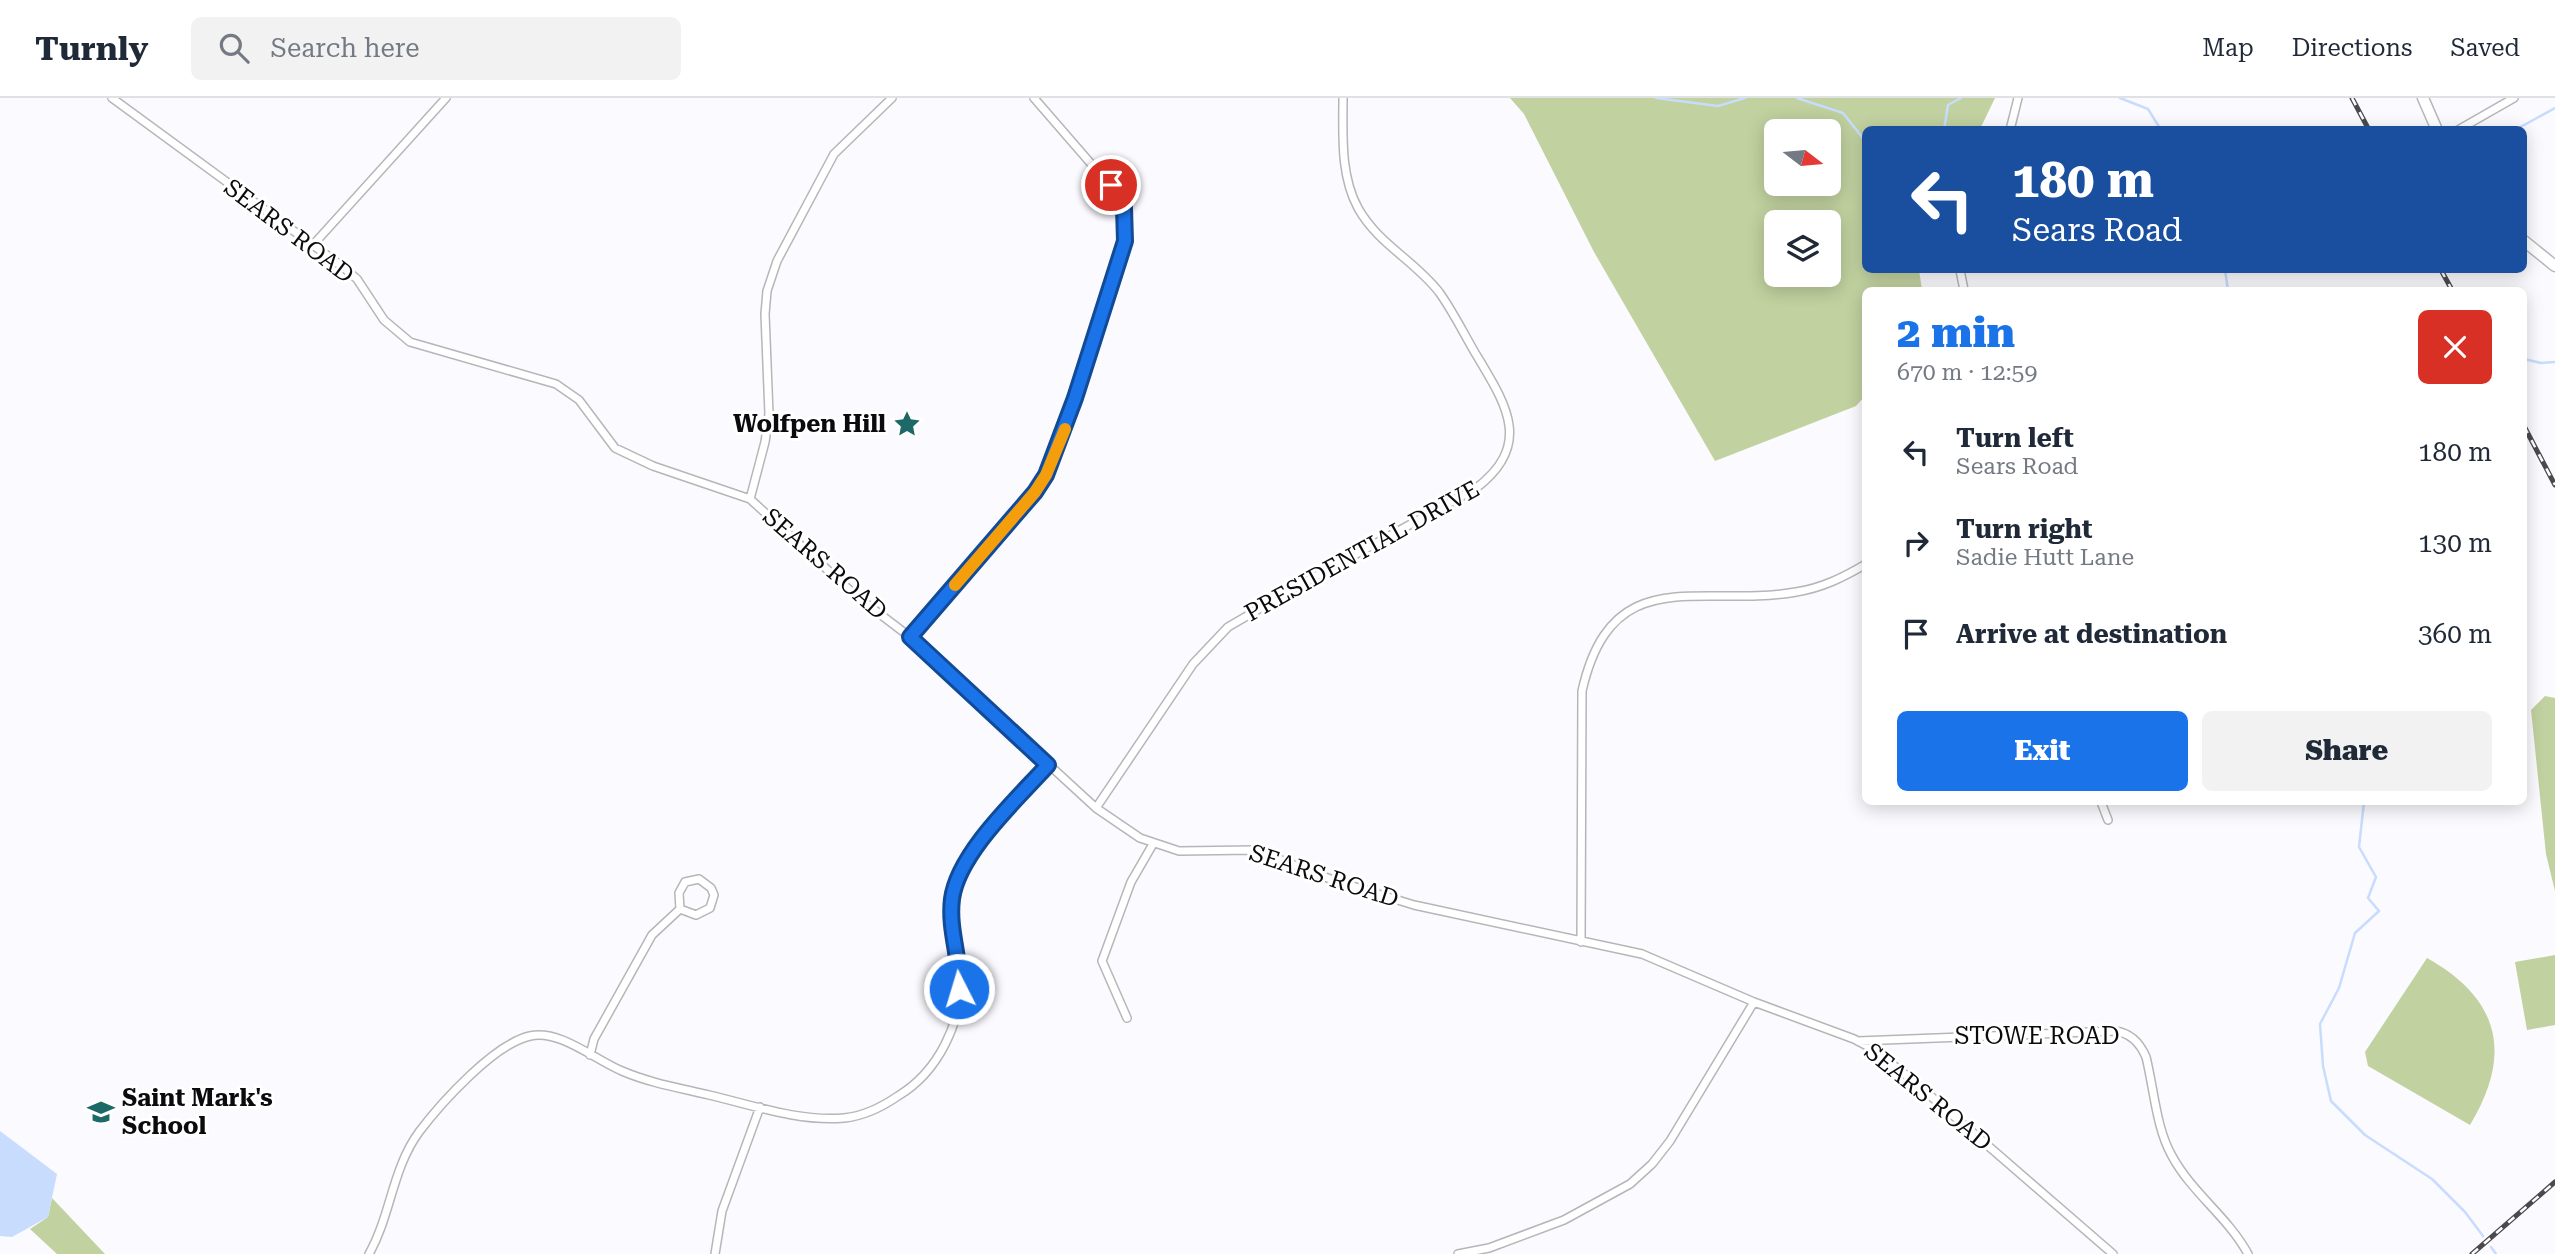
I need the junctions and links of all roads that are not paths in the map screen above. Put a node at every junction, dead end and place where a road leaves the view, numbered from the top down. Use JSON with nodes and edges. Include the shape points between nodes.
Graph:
{"nodes":[{"id":1,"x":111,"y":98,"type":"edge"},
{"id":2,"x":446,"y":98,"type":"edge"},
{"id":3,"x":892,"y":98,"type":"edge"},
{"id":4,"x":1034,"y":98,"type":"edge"},
{"id":5,"x":1343,"y":98,"type":"edge"},
{"id":6,"x":2018,"y":98,"type":"edge"},
{"id":7,"x":2423,"y":98,"type":"edge"},
{"id":8,"x":2514,"y":98,"type":"edge"},
{"id":9,"x":2011,"y":126,"type":"edge"},
{"id":10,"x":2435,"y":126,"type":"edge"},
{"id":11,"x":2465,"y":126,"type":"edge"},
{"id":12,"x":2527,"y":243,"type":"edge"},
{"id":13,"x":312,"y":246,"type":"junction"},
{"id":14,"x":2555,"y":266,"type":"edge"},
{"id":15,"x":750,"y":499,"type":"junction"},
{"id":16,"x":1862,"y":566,"type":"edge"},
{"id":17,"x":910,"y":637,"type":"junction"},
{"id":18,"x":1048,"y":765,"type":"junction"},
{"id":19,"x":2102,"y":805,"type":"edge"},
{"id":20,"x":1096,"y":808,"type":"junction"},
{"id":21,"x":2108,"y":820,"type":"dead end"},
{"id":22,"x":1153,"y":845,"type":"junction"},
{"id":23,"x":680,"y":909,"type":"junction"},
{"id":24,"x":1581,"y":942,"type":"junction"},
{"id":25,"x":1754,"y":1002,"type":"junction"},
{"id":26,"x":1127,"y":1018,"type":"dead end"},
{"id":27,"x":1857,"y":1041,"type":"junction"},
{"id":28,"x":590,"y":1055,"type":"junction"},
{"id":29,"x":760,"y":1107,"type":"junction"},
{"id":30,"x":369,"y":1254,"type":"edge"},
{"id":31,"x":715,"y":1254,"type":"edge"},
{"id":32,"x":1458,"y":1254,"type":"edge"},
{"id":33,"x":2113,"y":1254,"type":"edge"},
{"id":34,"x":2248,"y":1254,"type":"edge"}],
"edges":[{"from":1,"to":13,"type":"street","name":"SEARS ROAD"},
{"from":2,"to":13,"type":"street"},
{"from":3,"to":15,"type":"street","via":[[834,154],[777,261],[765,314],[769,414]]},
{"from":4,"to":17,"type":"street","via":[[1119,196],[1125,215],[1124,249],[1046,475]]},
{"from":5,"to":20,"type":"street","name":"PRESIDENTIAL DRIVE","via":[[1345,168],[1356,205],[1383,242],[1438,292],[1506,407],[1508,450],[1498,470],[1475,489],[1228,627],[1193,664]]},
{"from":6,"to":9,"type":"street"},
{"from":7,"to":10,"type":"street"},
{"from":8,"to":11,"type":"street"},
{"from":12,"to":14,"type":"street"},
{"from":13,"to":15,"type":"street","name":"SEARS ROAD","via":[[352,275],[384,320],[410,342],[556,384],[586,407],[615,448]]},
{"from":15,"to":17,"type":"street","name":"SEARS ROAD","via":[[852,592]]},
{"from":16,"to":24,"type":"street","via":[[1842,578],[1795,592],[1664,597],[1631,610],[1606,633],[1592,656],[1582,691]]},
{"from":17,"to":18,"type":"street","name":"SEARS ROAD"},
{"from":18,"to":20,"type":"street","name":"SEARS ROAD"},
{"from":18,"to":29,"type":"street","via":[[992,827],[957,880],[952,898],[952,934],[960,975],[957,1008],[944,1044],[925,1075],[900,1096],[869,1112],[844,1118]]},
{"from":19,"to":21,"type":"street"},
{"from":20,"to":22,"type":"street","name":"SEARS ROAD"},
{"from":22,"to":24,"type":"street","name":"SEARS ROAD","via":[[1179,851],[1255,850],[1388,898]]},
{"from":22,"to":26,"type":"street","via":[[1131,882],[1102,961]]},
{"from":23,"to":23,"type":"street","via":[[696,915],[710,908],[711,887],[699,879],[685,882],[679,893]]},
{"from":23,"to":28,"type":"street","via":[[652,935],[594,1039]]},
{"from":24,"to":25,"type":"street","name":"SEARS ROAD","via":[[1656,959]]},
{"from":25,"to":27,"type":"street","name":"SEARS ROAD"},
{"from":25,"to":32,"type":"street","via":[[1670,1141],[1642,1175],[1618,1193],[1564,1220],[1489,1248]]},
{"from":27,"to":33,"type":"street","name":"SEARS ROAD","via":[[1911,1079]]},
{"from":27,"to":34,"type":"street","name":"STOWE ROAD","via":[[2115,1031],[2131,1036],[2146,1057],[2171,1156],[2237,1233]]},
{"from":28,"to":29,"type":"street","via":[[656,1083]]},
{"from":28,"to":30,"type":"street","via":[[545,1035],[514,1042],[490,1058],[406,1152]]},
{"from":29,"to":31,"type":"street","via":[[722,1211]]}]}
